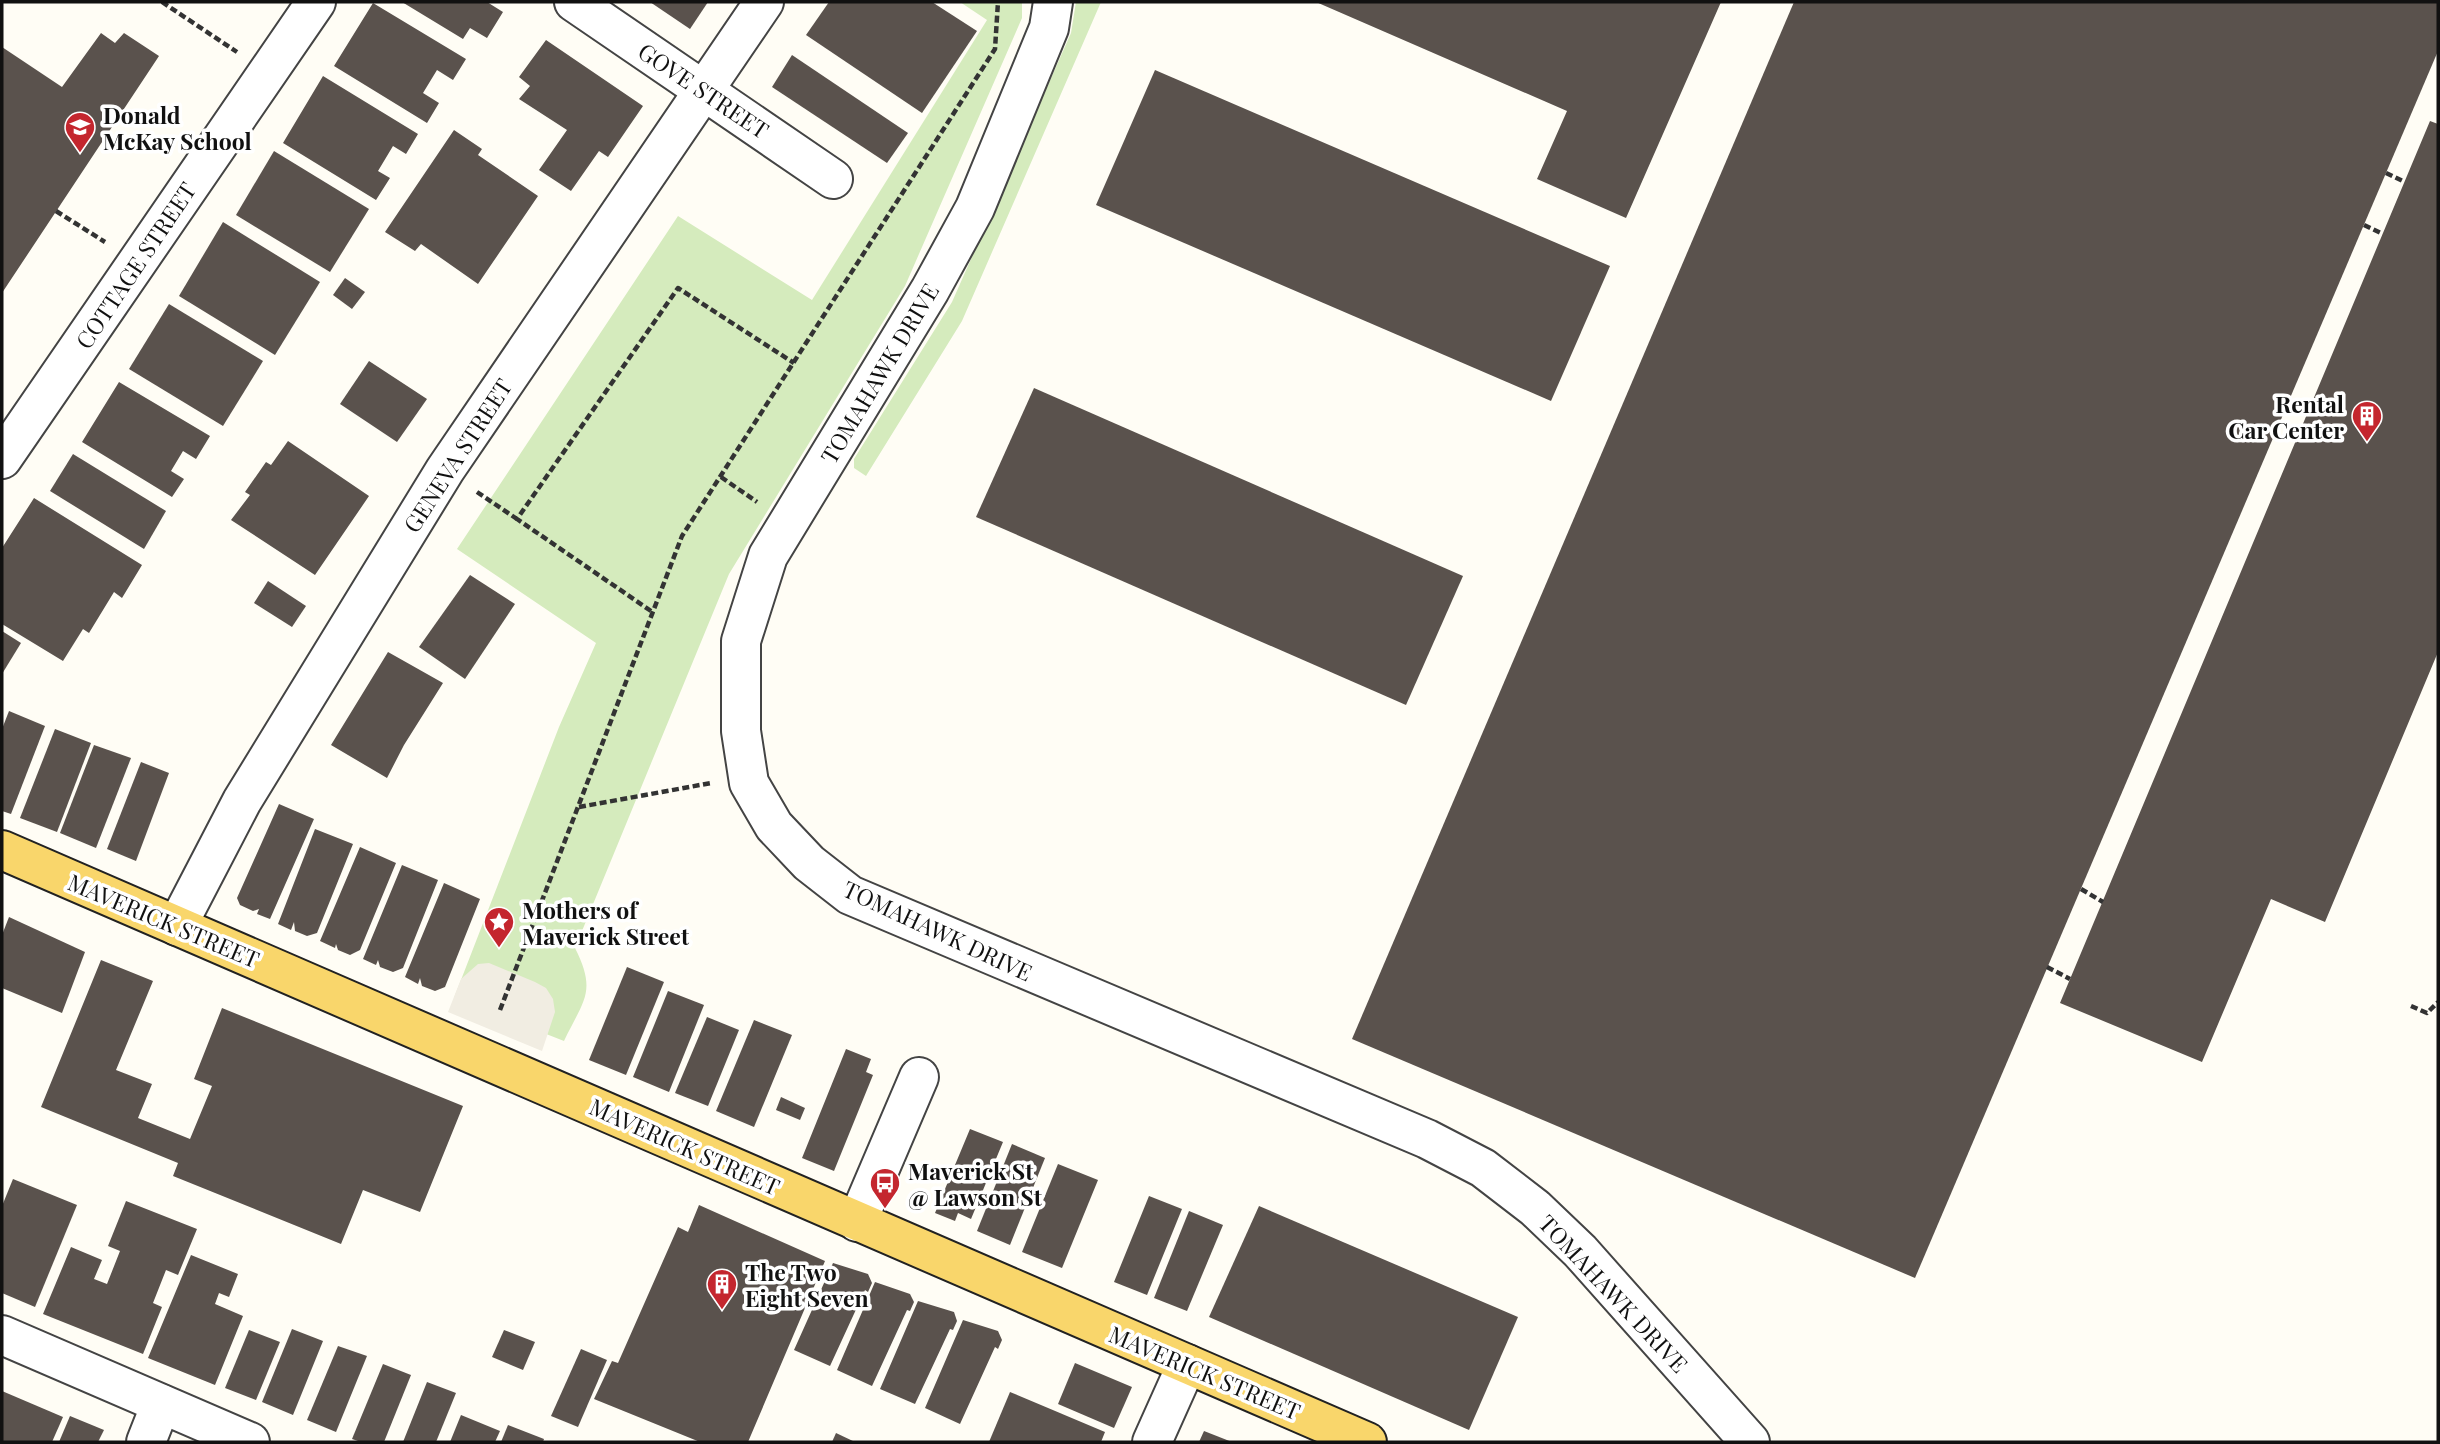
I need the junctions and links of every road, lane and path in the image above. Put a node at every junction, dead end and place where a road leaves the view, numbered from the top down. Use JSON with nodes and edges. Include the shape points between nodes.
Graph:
{"nodes":[{"id":1,"x":162,"y":2,"type":"edge"},
{"id":2,"x":316,"y":2,"type":"edge"},
{"id":3,"x":574,"y":2,"type":"edge"},
{"id":4,"x":764,"y":2,"type":"edge"},
{"id":5,"x":998,"y":2,"type":"edge"},
{"id":6,"x":1054,"y":2,"type":"edge"},
{"id":7,"x":237,"y":52,"type":"dead end"},
{"id":8,"x":706,"y":90,"type":"junction"},
{"id":9,"x":2386,"y":173,"type":"dead end"},
{"id":10,"x":833,"y":179,"type":"dead end"},
{"id":11,"x":2405,"y":182,"type":"dead end"},
{"id":12,"x":57,"y":211,"type":"dead end"},
{"id":13,"x":2364,"y":225,"type":"dead end"},
{"id":14,"x":2383,"y":234,"type":"dead end"},
{"id":15,"x":109,"y":244,"type":"dead end"},
{"id":16,"x":793,"y":363,"type":"junction"},
{"id":17,"x":2,"y":459,"type":"edge"},
{"id":18,"x":445,"y":470,"type":"junction"},
{"id":19,"x":516,"y":519,"type":"junction"},
{"id":20,"x":651,"y":611,"type":"junction"},
{"id":21,"x":748,"y":777,"type":"junction"},
{"id":22,"x":578,"y":808,"type":"junction"},
{"id":23,"x":2,"y":850,"type":"edge"},
{"id":24,"x":2081,"y":889,"type":"dead end"},
{"id":25,"x":2103,"y":902,"type":"dead end"},
{"id":26,"x":177,"y":926,"type":"junction"},
{"id":27,"x":2048,"y":967,"type":"dead end"},
{"id":28,"x":2070,"y":979,"type":"dead end"},
{"id":29,"x":2438,"y":1002,"type":"edge"},
{"id":30,"x":2411,"y":1006,"type":"dead end"},
{"id":31,"x":500,"y":1010,"type":"dead end"},
{"id":32,"x":919,"y":1077,"type":"dead end"},
{"id":33,"x":857,"y":1222,"type":"junction"},
{"id":34,"x":2,"y":1335,"type":"edge"},
{"id":35,"x":1187,"y":1364,"type":"junction"},
{"id":36,"x":161,"y":1404,"type":"junction"},
{"id":37,"x":146,"y":1442,"type":"edge"},
{"id":38,"x":250,"y":1442,"type":"edge"},
{"id":39,"x":1152,"y":1442,"type":"edge"},
{"id":40,"x":1367,"y":1442,"type":"edge"},
{"id":41,"x":1750,"y":1442,"type":"edge"}],
"edges":[{"from":1,"to":7,"type":"path"},
{"from":2,"to":17,"type":"street","name":"COTTAGE STREET"},
{"from":3,"to":8,"type":"street","name":"GOVE STREET"},
{"from":4,"to":8,"type":"street","name":"GENEVA STREET"},
{"from":5,"to":16,"type":"path","via":[[995,50]]},
{"from":6,"to":21,"type":"street","name":"TOMAHAWK DRIVE","via":[[1049,28],[975,208],[768,556],[741,641],[741,731]]},
{"from":8,"to":10,"type":"street","name":"GOVE STREET"},
{"from":8,"to":18,"type":"street","name":"GENEVA STREET"},
{"from":9,"to":11,"type":"path"},
{"from":12,"to":15,"type":"path"},
{"from":13,"to":14,"type":"path"},
{"from":16,"to":19,"type":"path","via":[[678,288]]},
{"from":16,"to":20,"type":"path","via":[[682,536]]},
{"from":18,"to":19,"type":"path"},
{"from":18,"to":26,"type":"street","name":"GENEVA STREET","via":[[242,801]]},
{"from":19,"to":20,"type":"path"},
{"from":20,"to":22,"type":"path"},
{"from":21,"to":22,"type":"path"},
{"from":21,"to":41,"type":"street","name":"TOMAHAWK DRIVE","via":[[774,826],[809,863],[849,895],[1427,1139],[1482,1168],[1535,1208],[1580,1251]]},
{"from":22,"to":31,"type":"path"},
{"from":23,"to":26,"type":"main road","name":"MAVERICK STREET"},
{"from":24,"to":25,"type":"path"},
{"from":26,"to":33,"type":"main road","name":"MAVERICK STREET"},
{"from":27,"to":28,"type":"path"},
{"from":29,"to":30,"type":"path","via":[[2427,1013]]},
{"from":32,"to":33,"type":"street"},
{"from":33,"to":35,"type":"main road","name":"MAVERICK STREET"},
{"from":34,"to":36,"type":"street"},
{"from":35,"to":39,"type":"street"},
{"from":35,"to":40,"type":"main road","name":"MAVERICK STREET"},
{"from":36,"to":37,"type":"street"},
{"from":36,"to":38,"type":"street"}]}
